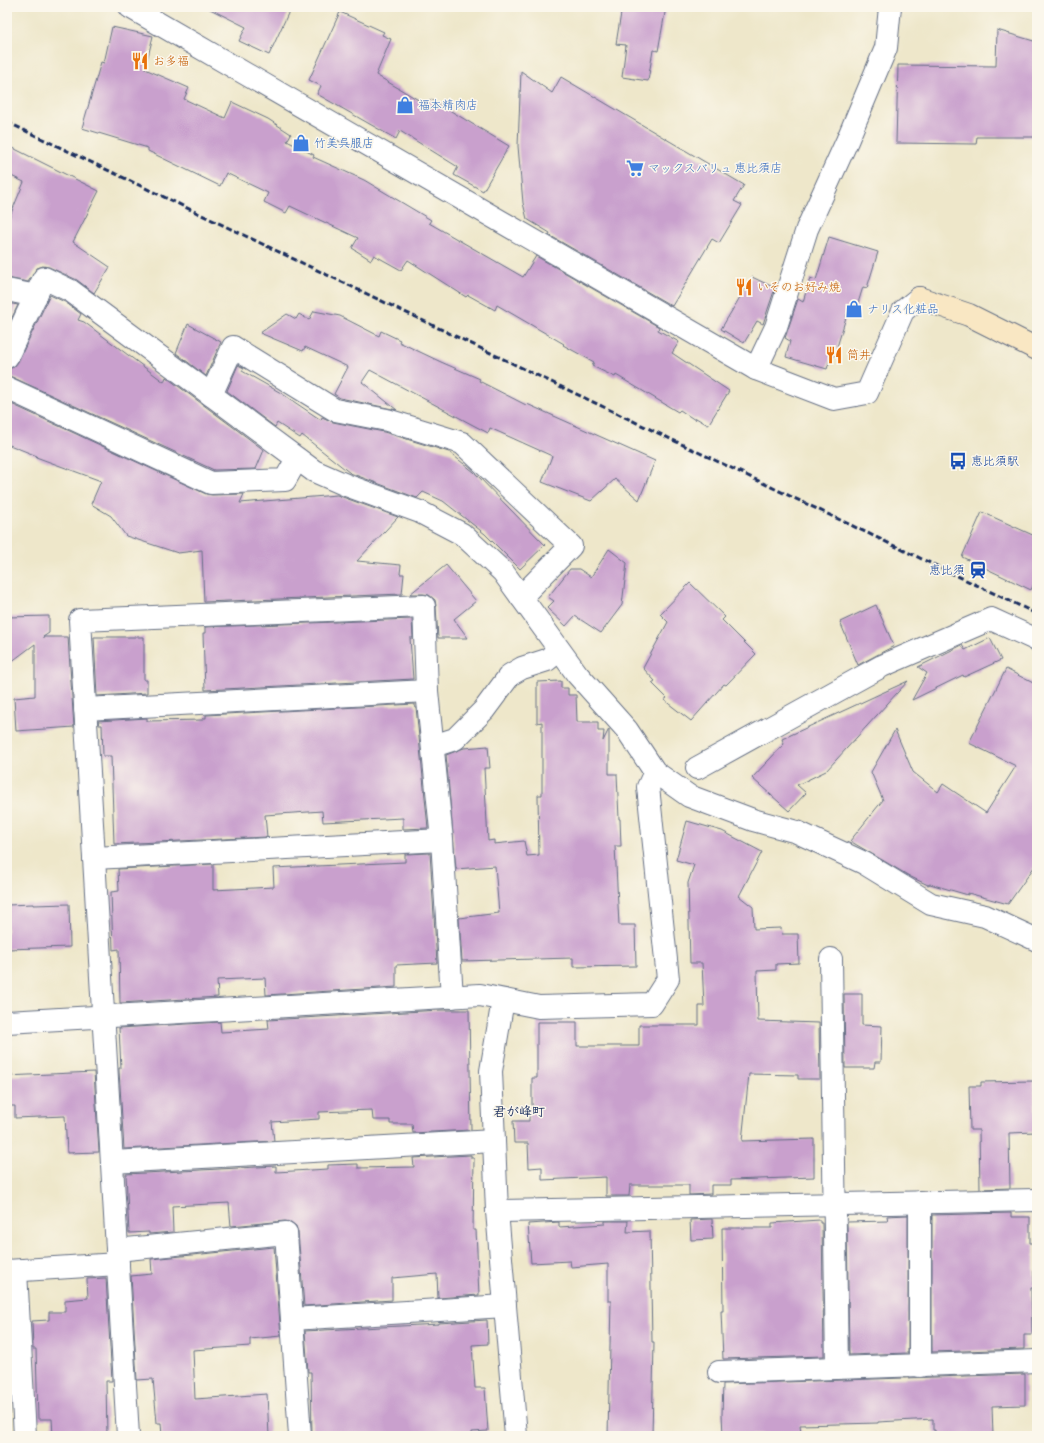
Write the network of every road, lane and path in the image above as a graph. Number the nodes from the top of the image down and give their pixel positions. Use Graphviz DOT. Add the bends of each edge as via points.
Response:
graph roads {
  1 [pos="130,7"];
  2 [pos="890,7"];
  3 [pos="7,290"];
  4 [pos="36,296"];
  5 [pos="1037,349"];
  6 [pos="7,357"];
  7 [pos="756,370"];
  8 [pos="7,388"];
  9 [pos="211,395"];
  10 [pos="297,459"];
  11 [pos="521,597"];
  12 [pos="1037,640"];
  13 [pos="559,650"];
  14 [pos="428,691"];
  15 [pos="85,709"];
  16 [pos="433,746"];
  17 [pos="697,768"];
  18 [pos="655,772"];
  19 [pos="442,840"];
  20 [pos="94,858"];
  21 [pos="1037,940"];
  22 [pos="831,959"];
  23 [pos="452,997"];
  24 [pos="503,1000"];
  25 [pos="103,1017"];
  26 [pos="7,1022"];
  27 [pos="494,1141"];
  28 [pos="112,1162"];
  29 [pos="1037,1200"];
  30 [pos="920,1202"];
  31 [pos="835,1204"];
  32 [pos="497,1211"];
  33 [pos="117,1257"];
  34 [pos="12,1271"];
  35 [pos="505,1306"];
  36 [pos="292,1319"];
  37 [pos="1037,1361"];
  38 [pos="920,1366"];
  39 [pos="837,1368"];
  40 [pos="719,1372"];
  41 [pos="25,1436"];
  42 [pos="128,1436"];
  43 [pos="300,1436"];
  44 [pos="516,1436"];
  1 -- 7 [label="street"];
  2 -- 7 [label="street" via="886,48 807,229 776,327"];
  3 -- 4 [label="street"];
  4 -- 6 [label="street"];
  4 -- 9 [label="street" via="44,278 71,291"];
  5 -- 7 [label="street" via="969,315 918,298 903,311 867,393 834,399"];
  8 -- 10 [label="street" via="211,483 285,480"];
  9 -- 10 [label="street"];
  9 -- 11 [label="street" via="233,347 335,410 387,420 462,443 571,546"];
  10 -- 11 [label="street" via="314,471 420,512 462,534 503,572"];
  11 -- 13 [label="street"];
  12 -- 17 [label="street" via="991,618 882,666"];
  13 -- 16 [label="street" via="547,660 510,675 484,710 456,739"];
  13 -- 18 [label="street" via="576,674 627,730"];
  14 -- 15 [label="street"];
  14 -- 15 [label="street" via="424,606 80,620"];
  14 -- 16 [label="street"];
  15 -- 20 [label="street"];
  16 -- 19 [label="street"];
  18 -- 21 [label="street" via="689,796 753,820 798,832 864,863 931,904 985,916"];
  18 -- 24 [label="street" via="648,787 668,979 652,1004 539,1007"];
  19 -- 20 [label="street"];
  19 -- 23 [label="street"];
  20 -- 25 [label="street"];
  22 -- 31 [label="street"];
  23 -- 24 [label="street" via="480,995"];
  23 -- 25 [label="street"];
  24 -- 27 [label="street" via="491,1071"];
  25 -- 26 [label="street"];
  25 -- 28 [label="street"];
  27 -- 28 [label="street"];
  27 -- 32 [label="street"];
  28 -- 33 [label="street"];
  29 -- 30 [label="street"];
  30 -- 31 [label="street"];
  30 -- 38 [label="street"];
  31 -- 32 [label="street"];
  31 -- 39 [label="street"];
  32 -- 35 [label="street"];
  33 -- 34 [label="street"];
  33 -- 36 [label="street" via="286,1233"];
  33 -- 42 [label="street"];
  34 -- 41 [label="street"];
  35 -- 36 [label="street"];
  35 -- 44 [label="street"];
  36 -- 43 [label="street"];
  37 -- 38 [label="street"];
  38 -- 39 [label="street"];
  39 -- 40 [label="street"];
}
